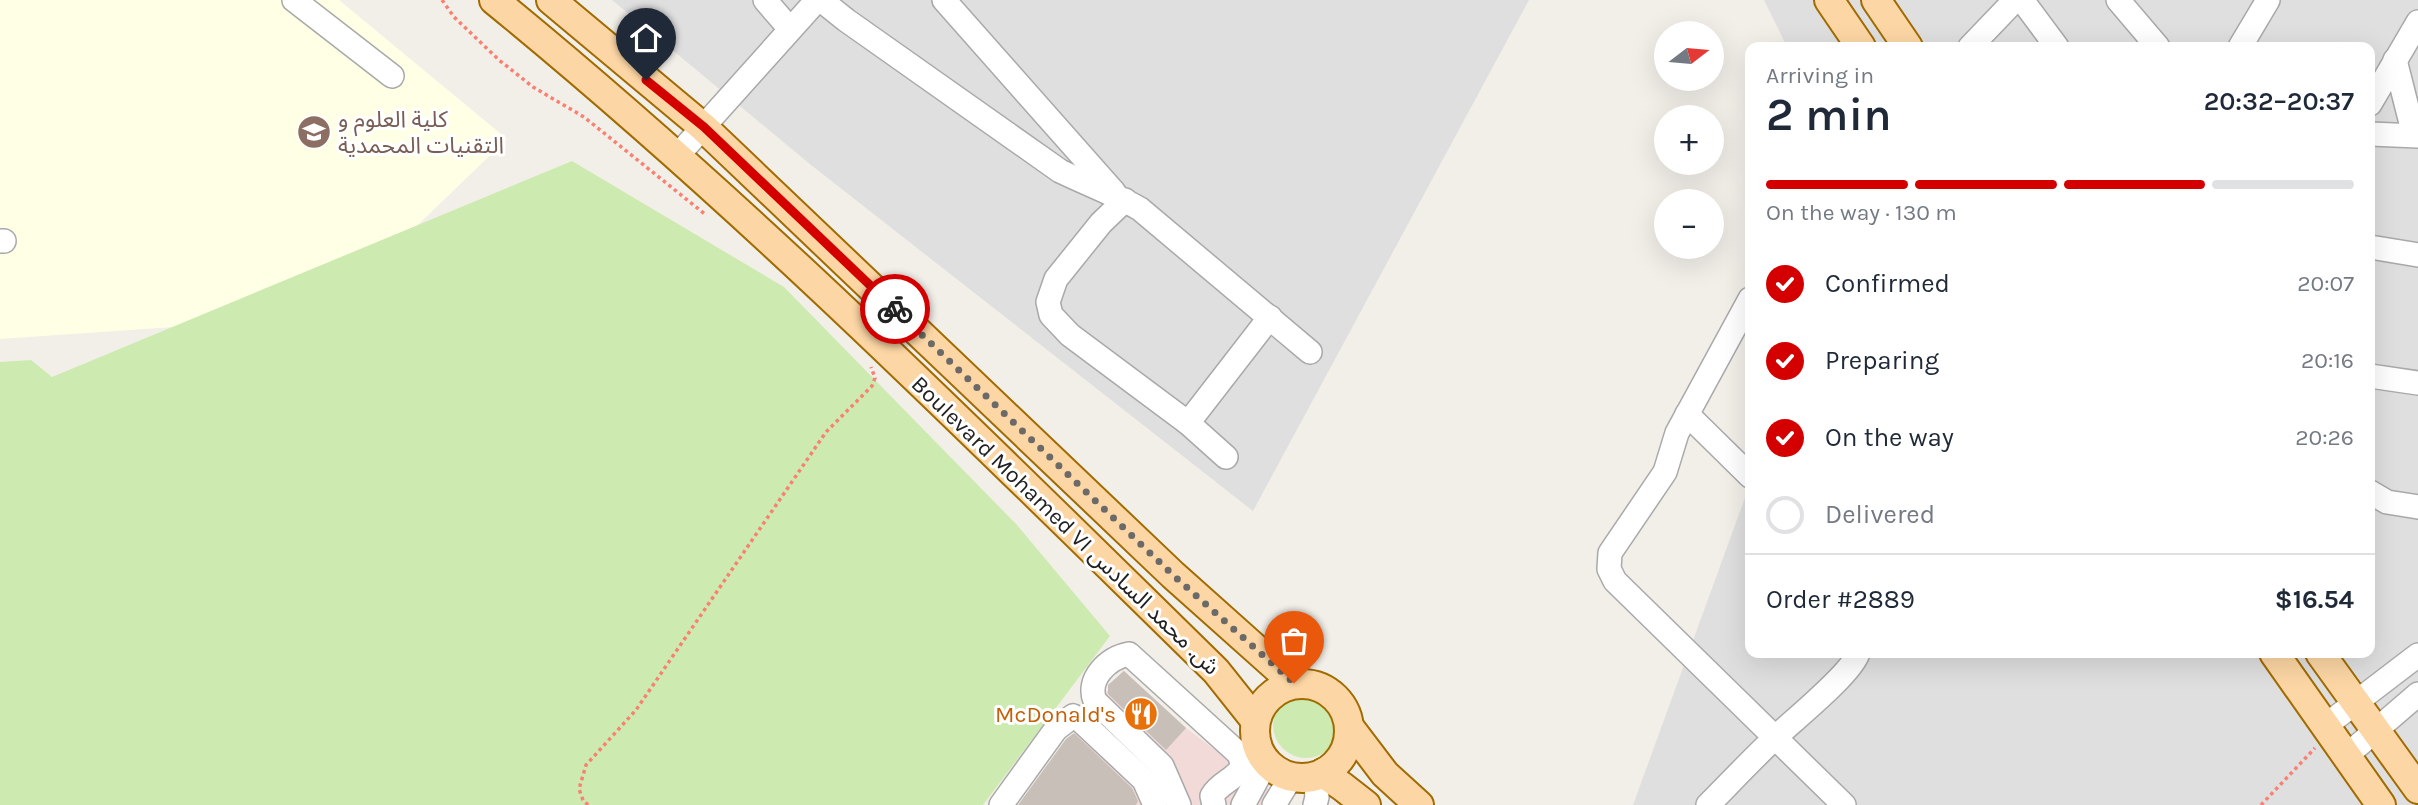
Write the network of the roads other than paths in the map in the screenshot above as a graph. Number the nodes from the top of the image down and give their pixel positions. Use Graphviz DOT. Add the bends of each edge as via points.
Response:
graph roads {
  1 [pos="294,0"];
  2 [pos="494,0"];
  3 [pos="551,0"];
  4 [pos="765,0"];
  5 [pos="819,0"];
  6 [pos="944,0"];
  7 [pos="1829,0"];
  8 [pos="1875,0"];
  9 [pos="2118,0"];
  10 [pos="2268,0"];
  11 [pos="2029,3"];
  12 [pos="2418,22"];
  13 [pos="790,29"];
  14 [pos="1858,42"];
  15 [pos="1904,42"];
  16 [pos="1977,42"];
  17 [pos="2054,42"];
  18 [pos="2154,42"];
  19 [pos="2243,42"];
  20 [pos="2395,60"];
  21 [pos="392,76"];
  22 [pos="2375,95"];
  23 [pos="704,127"];
  24 [pos="2375,134"];
  25 [pos="2416,136"];
  26 [pos="678,155"];
  27 [pos="1121,197"];
  28 [pos="2375,248"];
  29 [pos="2418,255"];
  30 [pos="1745,308"];
  31 [pos="1270,317"];
  32 [pos="1310,352"];
  33 [pos="2375,377"];
  34 [pos="2418,383"];
  35 [pos="1686,414"];
  36 [pos="1188,423"];
  37 [pos="1226,457"];
  38 [pos="1745,471"];
  39 [pos="2375,495"];
  40 [pos="2418,508"];
  41 [pos="1173,575"];
  42 [pos="1147,604"];
  43 [pos="2418,655"];
  44 [pos="1856,658"];
  45 [pos="2278,658"];
  46 [pos="2324,658"];
  47 [pos="1294,683"];
  48 [pos="2418,694"];
  49 [pos="2357,703"];
  50 [pos="1255,720"];
  51 [pos="1350,728"];
  52 [pos="2328,729"];
  53 [pos="2376,730"];
  54 [pos="1775,737"];
  55 [pos="2346,756"];
  56 [pos="1266,763"];
  57 [pos="1310,776"];
  58 [pos="2418,789"];
  59 [pos="1001,805"];
  60 [pos="1155,805"];
  61 [pos="1179,805"];
  62 [pos="1214,805"];
  63 [pos="1243,805"];
  64 [pos="1274,805"];
  65 [pos="1315,805"];
  66 [pos="1366,805"];
  67 [pos="1419,805"];
  68 [pos="1708,805"];
  69 [pos="1844,805"];
  70 [pos="2381,805"];
  1 -- 21 [label="street"];
  2 -- 26 [label="main road, Boulevard Mohamed VI ش. محمد السادس"];
  3 -- 23 [label="main road, Boulevard Mohamed VI ش. محمد السادس"];
  4 -- 13 [label="street"];
  5 -- 13 [label="street"];
  5 -- 27 [label="street" via="1060,171"];
  6 -- 27 [label="street"];
  7 -- 14 [label="main road"];
  8 -- 15 [label="main road"];
  9 -- 18 [label="street"];
  10 -- 19 [label="street"];
  11 -- 16 [label="street"];
  11 -- 17 [label="street"];
  12 -- 20 [label="street"];
  13 -- 23 [label="street"];
  20 -- 22 [label="street"];
  20 -- 25 [label="street"];
  23 -- 26 [label="street"];
  23 -- 41 [label="main road, Boulevard Mohamed VI ش. محمد السادس"];
  24 -- 25 [label="street"];
  26 -- 42 [label="main road, Boulevard Mohamed VI ش. محمد السادس" via="852,316"];
  27 -- 31 [label="street" via="1169,231"];
  27 -- 36 [label="street" via="1056,279 1048,302 1051,315 1070,335"];
  28 -- 29 [label="street"];
  30 -- 35 [label="street"];
  31 -- 32 [label="street"];
  31 -- 36 [label="street"];
  33 -- 34 [label="street"];
  35 -- 38 [label="street"];
  35 -- 54 [label="street" via="1665,472 1614,546 1609,569 1615,581"];
  36 -- 37 [label="street"];
  39 -- 40 [label="street"];
  41 -- 42 [label="main road"];
  41 -- 47 [label="main road, Boulevard Mohamed VI ش. محمد السادس"];
  42 -- 50 [label="main road, Boulevard Mohamed VI ش. محمد السادس" via="1216,671"];
  43 -- 49 [label="street"];
  44 -- 54 [label="street"];
  45 -- 52 [label="main road"];
  46 -- 49 [label="main road"];
  47 -- 50 [label="main road" via="1276,690"];
  47 -- 51 [label="main road" via="1318,686 1338,699"];
  48 -- 53 [label="street"];
  49 -- 52 [label="street"];
  49 -- 53 [label="main road"];
  50 -- 56 [label="main road" via="1256,743"];
  51 -- 57 [label="main road" via="1341,758 1330,770"];
  51 -- 67 [label="main road" via="1385,774"];
  52 -- 55 [label="main road"];
  53 -- 55 [label="street"];
  53 -- 58 [label="main road"];
  54 -- 68 [label="street"];
  54 -- 69 [label="street"];
  55 -- 70 [label="main road"];
  56 -- 57 [label="main road" via="1278,772"];
  56 -- 63 [label="street"];
  57 -- 64 [label="street"];
  57 -- 65 [label="street"];
  57 -- 66 [label="main road" via="1343,786"];
  59 -- 60 [label="street" via="1056,729 1073,716 1144,779"];
  61 -- 62 [label="street" via="1162,766 1095,701 1093,682 1114,657 1129,654 1239,754 1243,766 1238,775 1217,787"];
}
